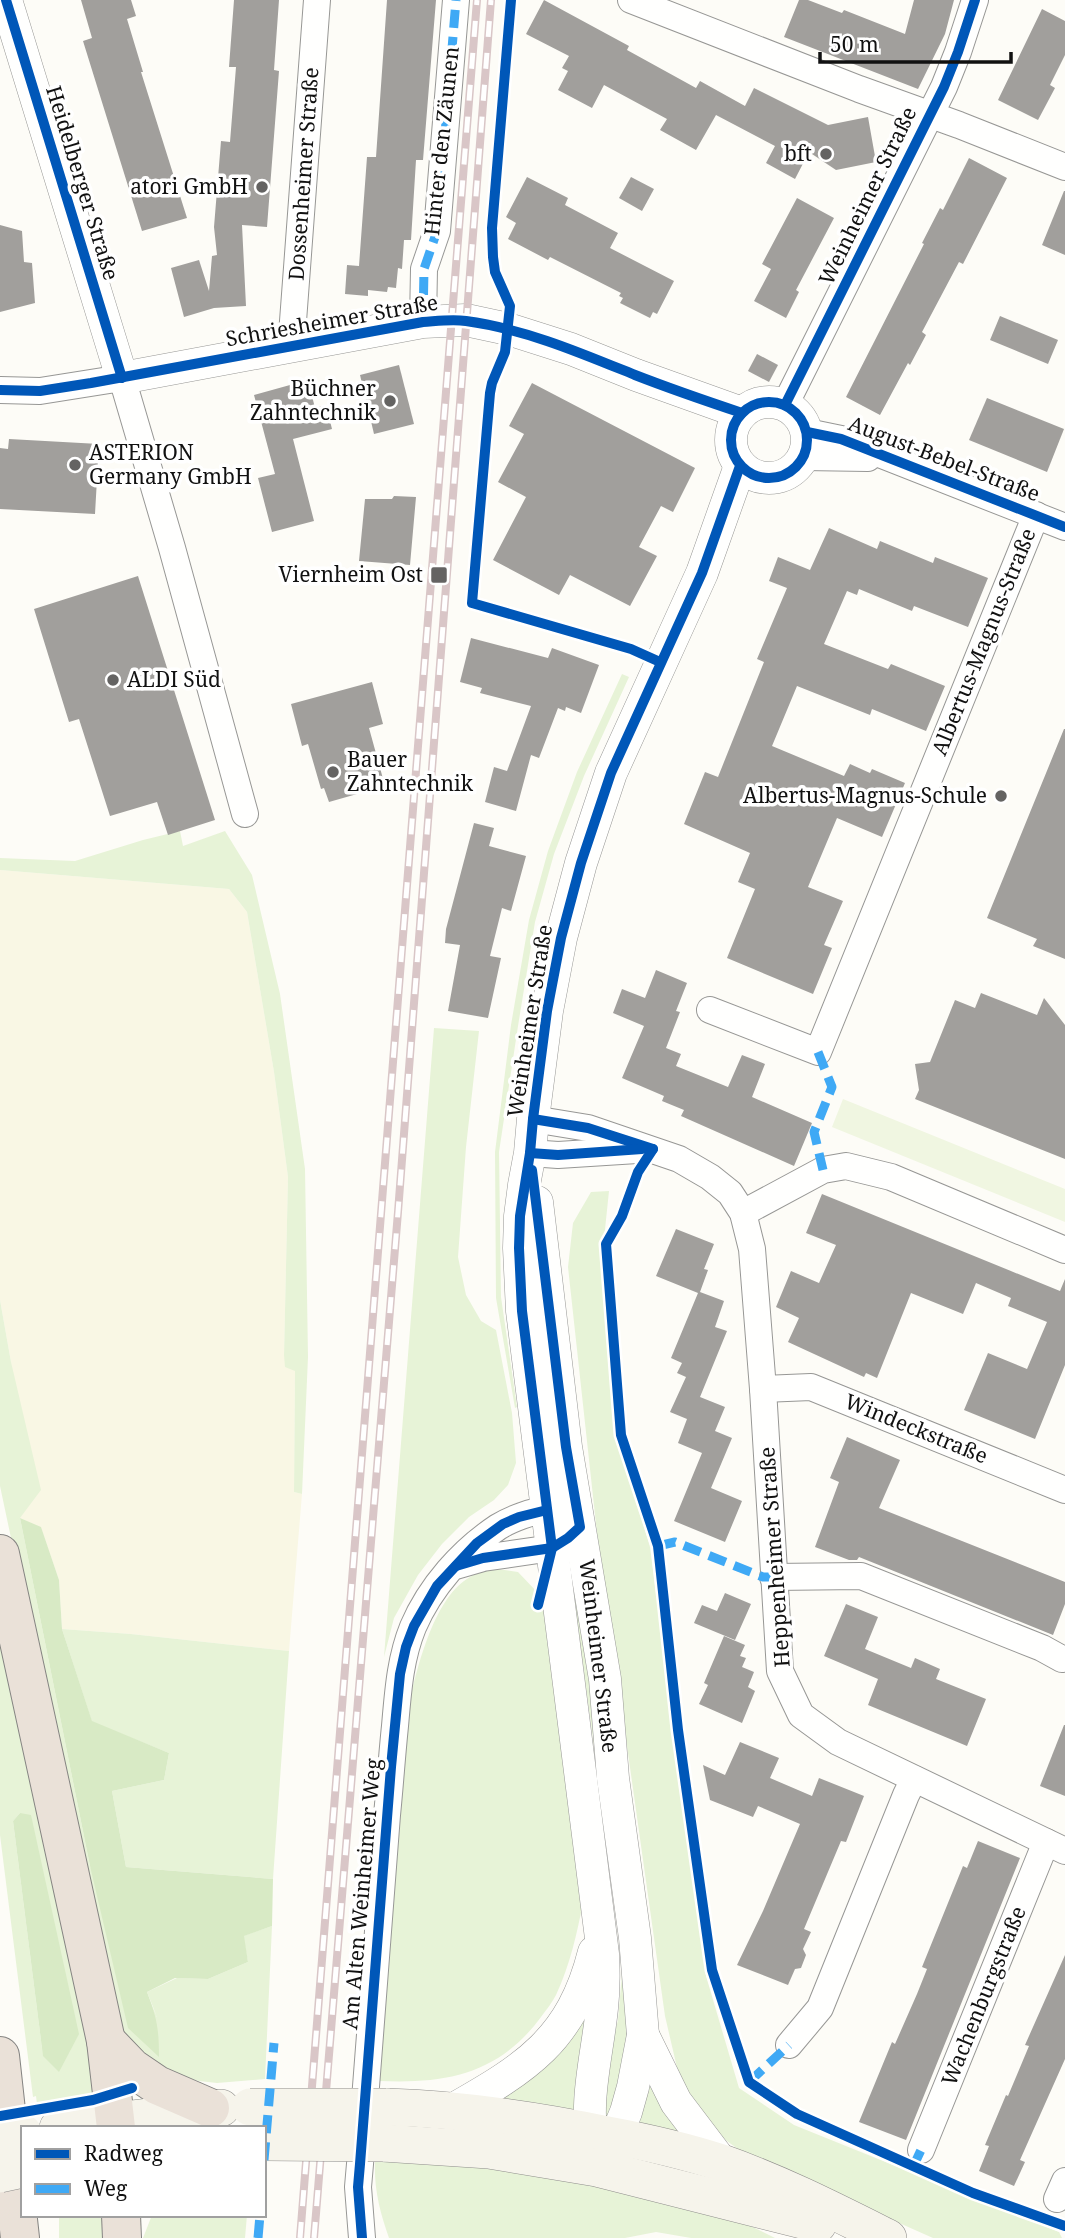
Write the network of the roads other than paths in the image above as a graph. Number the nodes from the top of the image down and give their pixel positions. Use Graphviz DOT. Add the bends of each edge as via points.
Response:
graph roads {
  1 [pos="6,0"];
  2 [pos="317,0"];
  3 [pos="456,0"];
  4 [pos="631,0"];
  5 [pos="979,3"];
  6 [pos="930,115"];
  7 [pos="1065,167"];
  8 [pos="424,322"];
  9 [pos="291,348"];
  10 [pos="122,378"];
  11 [pos="0,390"];
  12 [pos="785,405"];
  13 [pos="806,444"];
  14 [pos="743,448"];
  15 [pos="1036,514"];
  16 [pos="1065,527"];
  17 [pos="245,814"];
  18 [pos="710,1010"];
  19 [pos="533,1119"];
  20 [pos="653,1149"];
  21 [pos="530,1153"];
  22 [pos="743,1213"];
  23 [pos="1065,1250"];
  24 [pos="763,1389"];
  25 [pos="1065,1490"];
  26 [pos="547,1510"];
  27 [pos="580,1527"];
  28 [pos="552,1548"];
  29 [pos="0,1554"];
  30 [pos="452,1567"];
  31 [pos="773,1577"];
  32 [pos="1062,1659"];
  33 [pos="914,1779"];
  34 [pos="1056,1847"];
  35 [pos="601,1924"];
  36 [pos="643,2035"];
  37 [pos="106,2041"];
  38 [pos="789,2045"];
  39 [pos="0,2056"];
  40 [pos="210,2108"];
  41 [pos="452,2110"];
  42 [pos="116,2124"];
  43 [pos="87,2126"];
  44 [pos="21,2133"];
  45 [pos="602,2133"];
  46 [pos="0,2137"];
  47 [pos="266,2142"];
  48 [pos="921,2150"];
  49 [pos="723,2164"];
  50 [pos="597,2168"];
  51 [pos="21,2169"];
  52 [pos="0,2174"];
  53 [pos="20,2238"];
  54 [pos="362,2238"];
  55 [pos="865,2238"];
  56 [pos="888,2238"];
  1 -- 10 [label="street, Heidelberger Straße"];
  2 -- 9 [label="street, Dossenheimer Straße"];
  3 -- 8 [label="street, Hinter den Zäunen" via="437,230 424,269"];
  4 -- 6 [label="street"];
  5 -- 6 [label="street, Weinheimer Straße"];
  6 -- 7 [label="street"];
  6 -- 12 [label="street, Weinheimer Straße"];
  8 -- 9 [label="street, Schriesheimer Straße"];
  8 -- 14 [label="street, Schriesheimer Straße" via="466,320 571,349 636,375"];
  9 -- 10 [label="street, Schriesheimer Straße"];
  10 -- 11 [label="street, Schriesheimer Straße" via="40,391"];
  10 -- 17 [label="street, Heidelberger Straße"];
  12 -- 13 [label="street" via="800,416"];
  12 -- 14 [label="street" via="774,401 751,406"];
  13 -- 14 [label="street" via="797,467 774,478"];
  13 -- 15 [label="street, August-Bebel-Straße" via="851,457 901,462"];
  14 -- 19 [label="street, Weinheimer Straße" via="702,573 611,773 580,863 561,938"];
  15 -- 16 [label="street, August-Bebel-Straße"];
  15 -- 18 [label="street, Albertus-Magnus-Straße" via="818,1052"];
  19 -- 20 [label="street, Heppenheimer Straße" via="588,1128"];
  19 -- 21 [label="street, Weinheimer Straße"];
  20 -- 21 [label="street, Heppenheimer Straße"];
  20 -- 22 [label="street, Heppenheimer Straße" via="710,1177 730,1193"];
  21 -- 26 [label="street, Weinheimer Straße" via="520,1216 522,1311"];
  21 -- 27 [label="street, Weinheimer Straße"];
  22 -- 23 [label="street" via="823,1170 846,1167 891,1177"];
  22 -- 24 [label="street, Heppenheimer Straße" via="752,1249"];
  24 -- 25 [label="street, Windeckstraße" via="811,1387"];
  24 -- 31 [label="street, Heppenheimer Straße"];
  26 -- 27 [label="street"];
  26 -- 28 [label="street, Weinheimer Straße"];
  26 -- 30 [label="street, Am Alten Weinheimer Weg" via="503,1524"];
  27 -- 28 [label="street"];
  27 -- 36 [label="street, Weinheimer Straße" via="605,1679"];
  28 -- 30 [label="street"];
  28 -- 35 [label="street, Weinheimer Straße"];
  29 -- 37 [label="highway"];
  30 -- 54 [label="street, Am Alten Weinheimer Weg" via="414,1626 400,1674 358,2187"];
  31 -- 32 [label="street" via="861,1576"];
  31 -- 33 [label="street, Heppenheimer Straße" via="780,1671 801,1715 838,1742"];
  33 -- 34 [label="street, Heppenheimer Straße"];
  33 -- 38 [label="street" via="820,2008"];
  34 -- 48 [label="street, Wachenburgstraße"];
  35 -- 41 [label="street, Weinheimer Straße" via="584,1986 559,2031 508,2079"];
  35 -- 45 [label="street, Weinheimer Straße" via="604,1978 588,2102"];
  36 -- 45 [label="street, Weinheimer Straße" via="633,2087"];
  36 -- 49 [label="street, Weinheimer Straße" via="676,2102"];
  37 -- 40 [label="highway" via="157,2085"];
  37 -- 42 [label="highway"];
  39 -- 53 [label="highway"];
  40 -- 41 [label="main road, bridge"];
  40 -- 42 [label="main road"];
  41 -- 45 [label="main road"];
  42 -- 43 [label="main road"];
  44 -- 46 [label="main road, bridge"];
  45 -- 49 [label="main road"];
  45 -- 50 [label="street, Weinheimer Straße"];
  47 -- 50 [label="main road, bridge" via="489,2150"];
  49 -- 56 [label="main road"];
  50 -- 55 [label="main road"];
  51 -- 52 [label="main road, bridge"];
}
